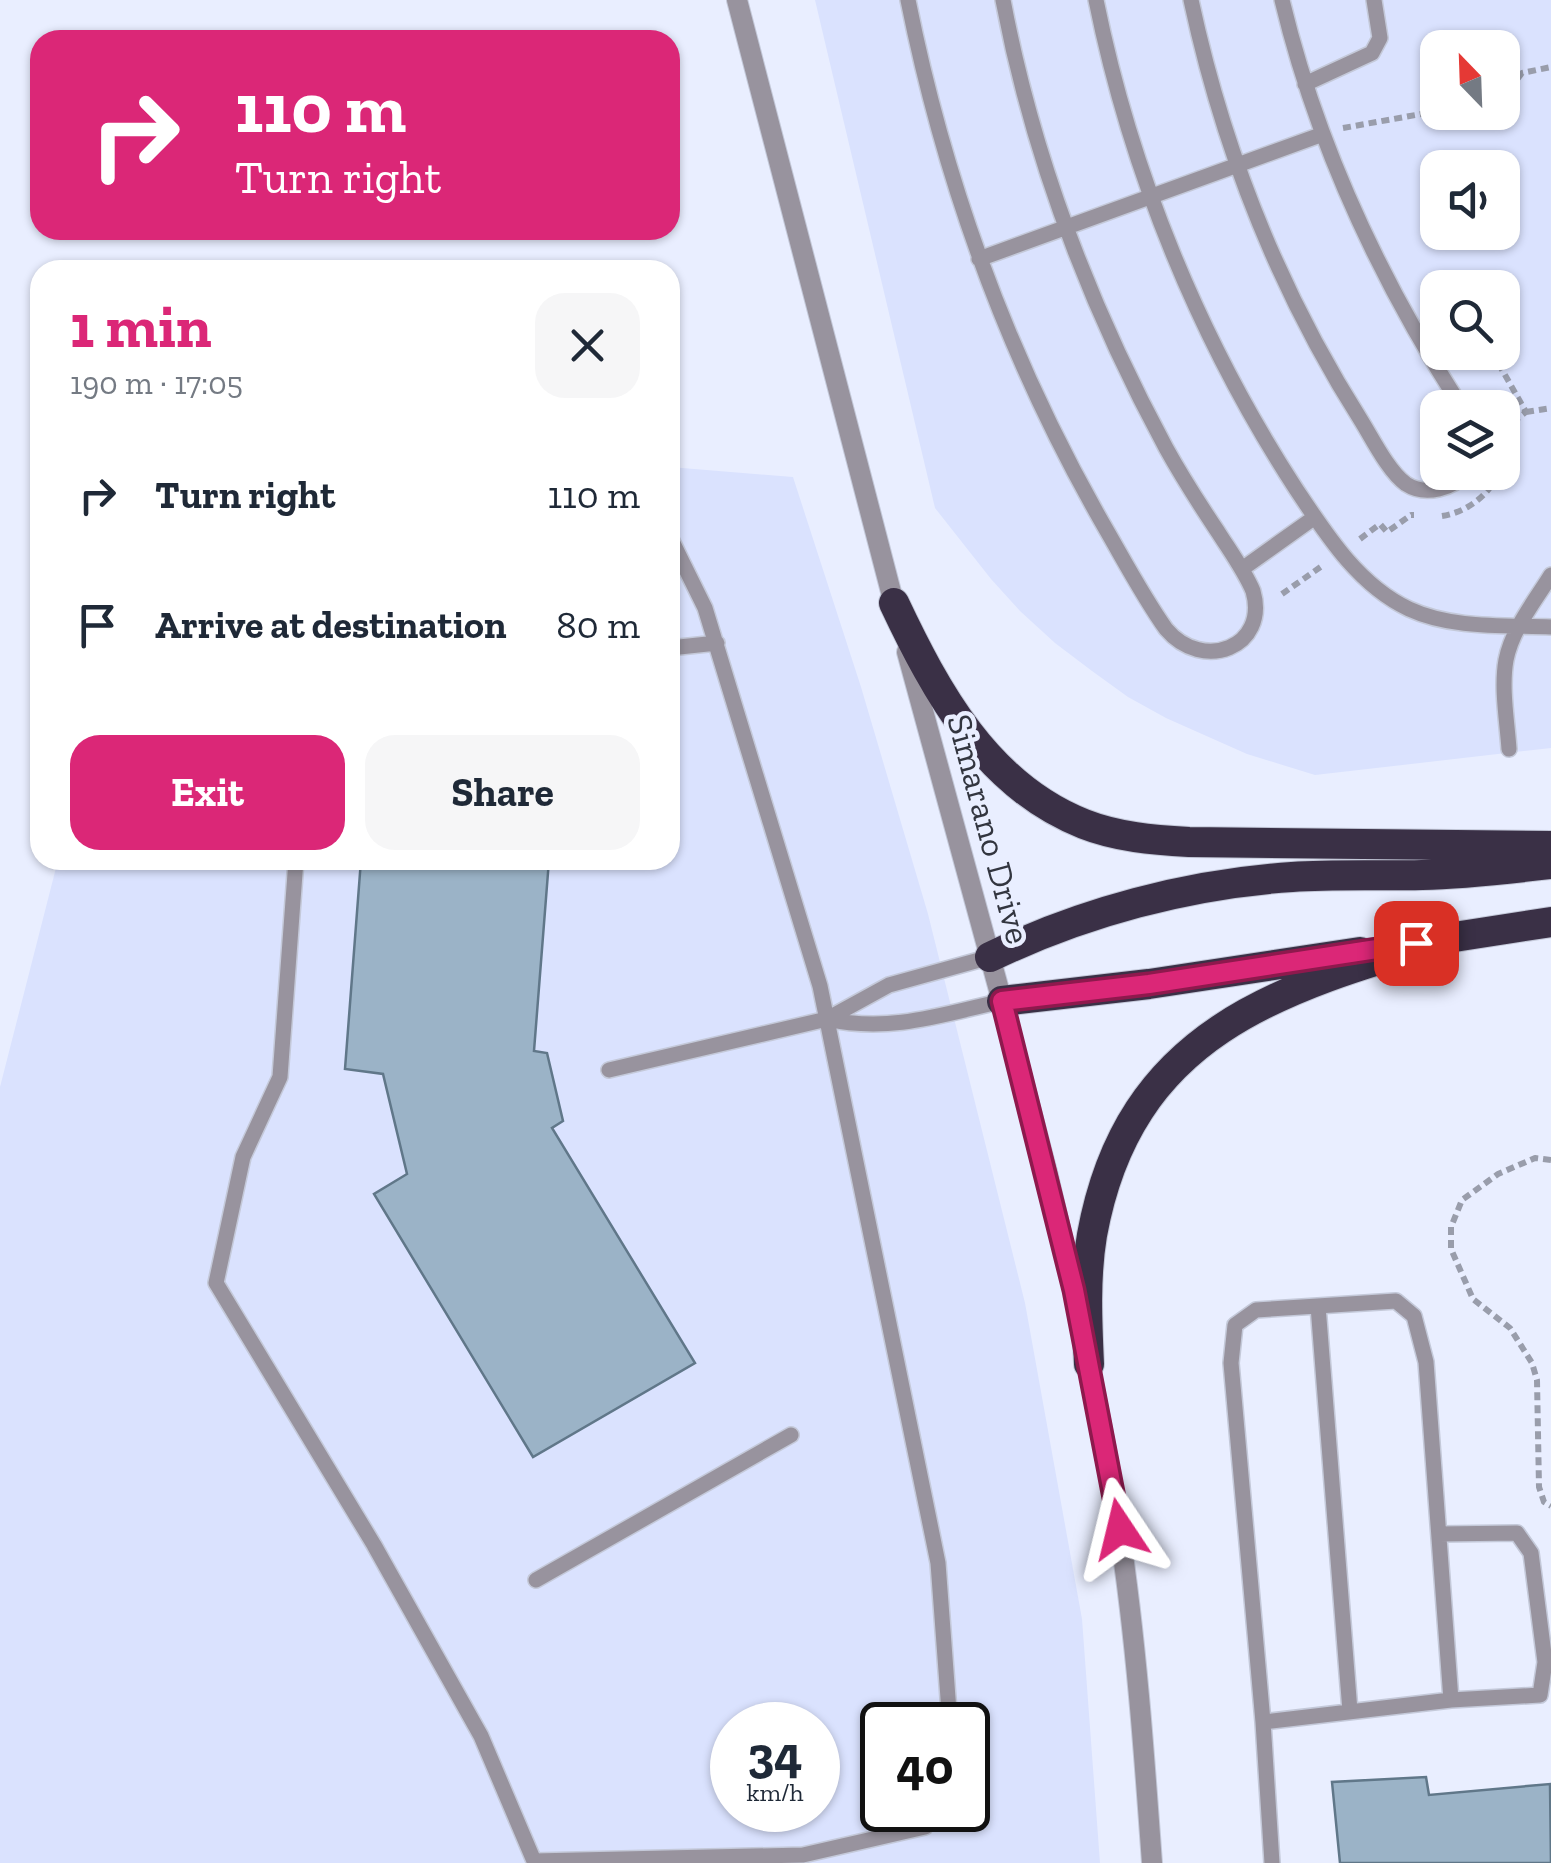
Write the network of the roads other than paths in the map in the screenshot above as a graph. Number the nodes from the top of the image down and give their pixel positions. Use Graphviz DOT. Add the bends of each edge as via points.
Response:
graph roads {
  1 [pos="737,0"];
  2 [pos="908,0"];
  3 [pos="1003,0"];
  4 [pos="1096,0"];
  5 [pos="1191,0"];
  6 [pos="1282,0"];
  7 [pos="1374,0"];
  8 [pos="1305,84"];
  9 [pos="1322,134"];
  10 [pos="1238,166"];
  11 [pos="1151,196"];
  12 [pos="1066,228"];
  13 [pos="979,259"];
  14 [pos="1451,390"];
  15 [pos="1420,488"];
  16 [pos="1315,517"];
  17 [pos="680,557"];
  18 [pos="1242,569"];
  19 [pos="1551,575"];
  20 [pos="894,603"];
  21 [pos="1520,626"];
  22 [pos="1551,627"];
  23 [pos="717,643"];
  24 [pos="680,647"];
  25 [pos="1510,748"];
  26 [pos="1551,846"];
  27 [pos="1551,864"];
  28 [pos="295,870"];
  29 [pos="1551,922"];
  30 [pos="1454,937"];
  31 [pos="990,957"];
  32 [pos="1002,1001"];
  33 [pos="827,1019"];
  34 [pos="609,1070"];
  35 [pos="1318,1306"];
  36 [pos="1089,1364"];
  37 [pos="791,1435"];
  38 [pos="1439,1534"];
  39 [pos="536,1580"];
  40 [pos="1451,1700"];
  41 [pos="948,1702"];
  42 [pos="1350,1712"];
  43 [pos="1263,1722"];
  44 [pos="901,1832"];
  45 [pos="1152,1863"];
  46 [pos="1272,1863"];
  1 -- 20 [label="street, Simarano Drive"];
  2 -- 13 [label="lane" via="934,115"];
  3 -- 12 [label="lane" via="1026,104"];
  4 -- 11 [label="lane"];
  5 -- 10 [label="lane"];
  6 -- 8 [label="lane"];
  7 -- 8 [label="lane" via="1380,38 1372,53"];
  8 -- 9 [label="lane"];
  9 -- 10 [label="lane"];
  9 -- 14 [label="lane" via="1386,279"];
  10 -- 11 [label="lane"];
  10 -- 15 [label="lane" via="1299,310 1354,409 1394,471"];
  11 -- 12 [label="lane"];
  11 -- 16 [label="lane" via="1220,356"];
  12 -- 13 [label="lane"];
  12 -- 18 [label="lane" via="1150,418"];
  13 -- 18 [label="lane" via="1045,417 1166,629 1200,652 1218,652 1240,640 1256,609"];
  16 -- 18 [label="lane"];
  16 -- 21 [label="lane" via="1376,587 1417,612"];
  17 -- 23 [label="lane"];
  19 -- 21 [label="lane"];
  20 -- 26 [label="highway" via="937,689 984,753 1032,794 1082,823 1189,842"];
  20 -- 31 [label="street, Simarano Drive"];
  21 -- 22 [label="lane"];
  21 -- 25 [label="lane" via="1504,677"];
  23 -- 24 [label="lane"];
  23 -- 33 [label="lane"];
  27 -- 31 [label="highway" via="1214,887 1068,923"];
  28 -- 44 [label="lane" via="280,1077 242,1157 216,1283 481,1736 534,1861 803,1856"];
  29 -- 30 [label="highway"];
  30 -- 32 [label="highway"];
  30 -- 36 [label="highway" via="1258,1007 1196,1046 1158,1083 1130,1123 1102,1193 1088,1279"];
  31 -- 32 [label="street, Simarano Drive"];
  31 -- 33 [label="lane" via="889,985"];
  32 -- 33 [label="lane" via="884,1025"];
  32 -- 36 [label="street, Simarano Drive"];
  33 -- 34 [label="lane"];
  33 -- 41 [label="lane" via="938,1563"];
  35 -- 38 [label="lane" via="1396,1301 1414,1316 1426,1362"];
  35 -- 42 [label="lane"];
  35 -- 43 [label="lane" via="1256,1310 1235,1325 1231,1363"];
  36 -- 45 [label="street, Simarano Drive" via="1128,1591"];
  37 -- 39 [label="lane"];
  38 -- 40 [label="lane"];
  38 -- 40 [label="lane" via="1517,1533 1532,1554 1545,1662 1540,1694"];
  40 -- 42 [label="lane"];
  42 -- 43 [label="lane"];
  43 -- 46 [label="lane"];
}
